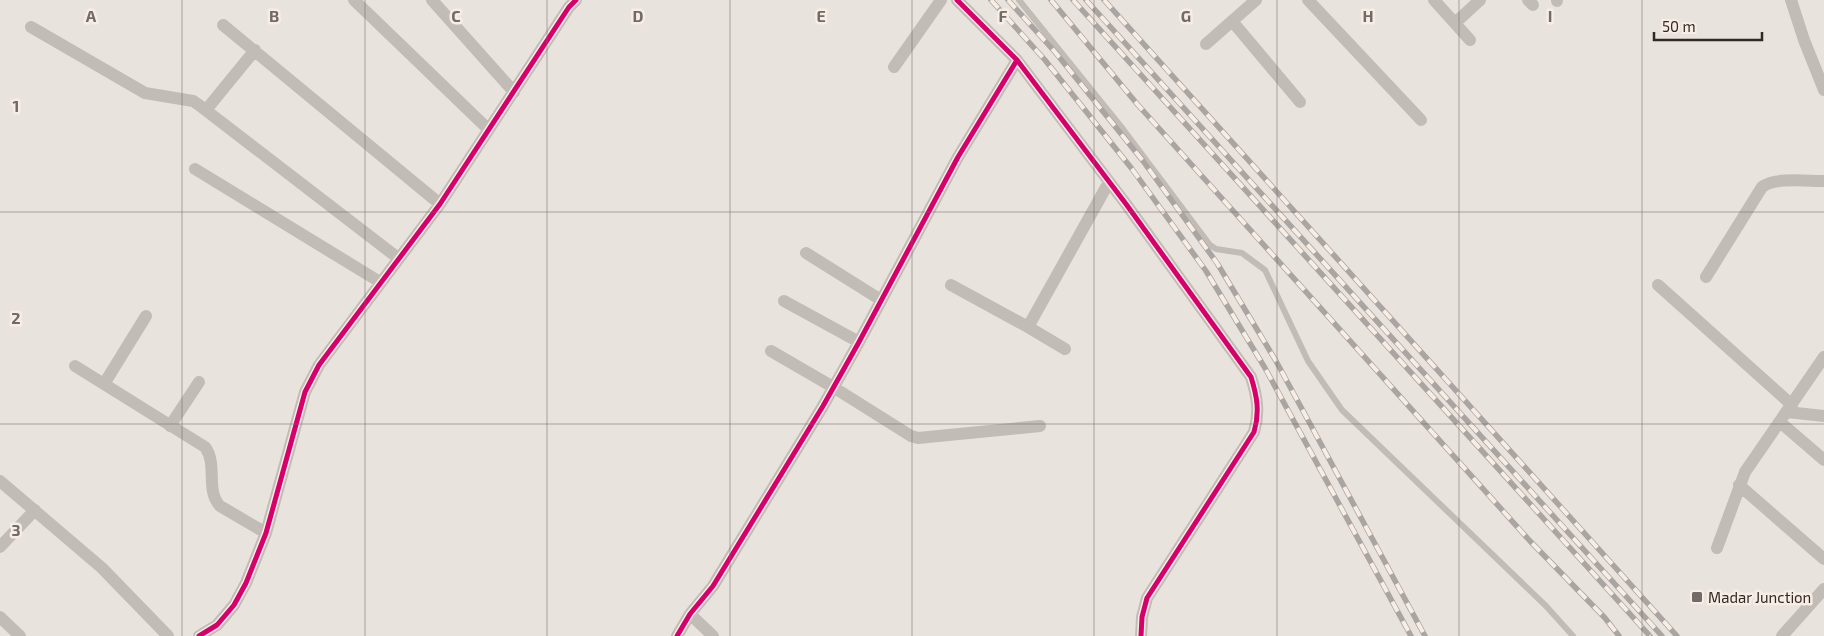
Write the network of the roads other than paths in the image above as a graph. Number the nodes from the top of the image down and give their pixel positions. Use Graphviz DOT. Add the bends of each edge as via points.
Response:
graph roads {
  1 [pos="354,0"];
  2 [pos="432,0"];
  3 [pos="941,0"];
  4 [pos="957,0"];
  5 [pos="1019,0"];
  6 [pos="1256,0"];
  7 [pos="1308,0"];
  8 [pos="1434,0"];
  9 [pos="1480,0"];
  10 [pos="1791,0"];
  11 [pos="569,2"];
  12 [pos="1232,21"];
  13 [pos="1455,23"];
  14 [pos="223,25"];
  15 [pos="31,27"];
  16 [pos="1470,40"];
  17 [pos="1206,44"];
  18 [pos="255,50"];
  19 [pos="1017,60"];
  20 [pos="894,68"];
  21 [pos="1824,90"];
  22 [pos="514,92"];
  23 [pos="1300,102"];
  24 [pos="206,110"];
  25 [pos="1421,120"];
  26 [pos="488,130"];
  27 [pos="195,169"];
  28 [pos="1824,181"];
  29 [pos="1109,182"];
  30 [pos="440,204"];
  31 [pos="806,253"];
  32 [pos="398,258"];
  33 [pos="1706,278"];
  34 [pos="380,282"];
  35 [pos="951,284"];
  36 [pos="1658,285"];
  37 [pos="881,300"];
  38 [pos="784,301"];
  39 [pos="146,316"];
  40 [pos="1028,327"];
  41 [pos="859,342"];
  42 [pos="1065,349"];
  43 [pos="771,351"];
  44 [pos="1824,358"];
  45 [pos="75,366"];
  46 [pos="200,382"];
  47 [pos="104,384"];
  48 [pos="833,387"];
  49 [pos="1786,413"];
  50 [pos="1824,416"];
  51 [pos="170,426"];
  52 [pos="1040,426"];
  53 [pos="1824,460"];
  54 [pos="0,480"];
  55 [pos="1739,485"];
  56 [pos="35,510"];
  57 [pos="266,533"];
  58 [pos="0,547"];
  59 [pos="1717,548"];
  60 [pos="1824,559"];
  61 [pos="1824,589"];
  62 [pos="690,614"];
  63 [pos="0,617"];
  64 [pos="20,636"];
  65 [pos="168,636"];
  66 [pos="199,636"];
  67 [pos="677,636"];
  68 [pos="713,636"];
  69 [pos="1141,636"];
  70 [pos="1572,636"];
  71 [pos="1782,636"];
  1 -- 26 [label="street"];
  2 -- 22 [label="street"];
  3 -- 20 [label="street"];
  4 -- 19 [label="street"];
  5 -- 70 [label="lane" via="1123,129 1210,245 1242,253 1266,270 1308,361 1342,410 1546,606"];
  6 -- 12 [label="street"];
  7 -- 25 [label="street"];
  8 -- 13 [label="street"];
  9 -- 13 [label="street"];
  10 -- 21 [label="street"];
  11 -- 22 [label="street"];
  12 -- 17 [label="street"];
  12 -- 23 [label="street"];
  13 -- 16 [label="street"];
  14 -- 18 [label="street"];
  15 -- 24 [label="street" via="145,93 193,101"];
  18 -- 24 [label="street"];
  18 -- 30 [label="street"];
  19 -- 29 [label="street"];
  19 -- 37 [label="street" via="958,157"];
  22 -- 26 [label="street"];
  24 -- 32 [label="street"];
  26 -- 30 [label="street"];
  27 -- 34 [label="street"];
  28 -- 33 [label="street" via="1776,181 1762,187"];
  29 -- 40 [label="street"];
  29 -- 69 [label="street" via="1251,377 1258,408 1254,432 1146,598"];
  30 -- 32 [label="street"];
  31 -- 37 [label="street"];
  32 -- 34 [label="street"];
  34 -- 57 [label="street" via="319,365 305,392"];
  35 -- 40 [label="street"];
  36 -- 49 [label="street"];
  37 -- 41 [label="street"];
  38 -- 41 [label="street"];
  39 -- 47 [label="street"];
  40 -- 42 [label="street"];
  41 -- 48 [label="street"];
  43 -- 48 [label="street"];
  44 -- 49 [label="street"];
  45 -- 47 [label="street"];
  46 -- 51 [label="street"];
  47 -- 51 [label="street"];
  48 -- 52 [label="street" via="918,438"];
  48 -- 62 [label="street" via="713,586"];
  49 -- 50 [label="street"];
  49 -- 53 [label="street"];
  49 -- 55 [label="street"];
  51 -- 57 [label="street" via="205,447 215,501"];
  54 -- 56 [label="street"];
  55 -- 59 [label="street"];
  55 -- 60 [label="street"];
  56 -- 58 [label="street"];
  56 -- 65 [label="street" via="102,568"];
  57 -- 66 [label="street" via="234,605 217,625"];
  61 -- 71 [label="street"];
  62 -- 67 [label="street"];
  62 -- 68 [label="street"];
  63 -- 64 [label="street"];
}
